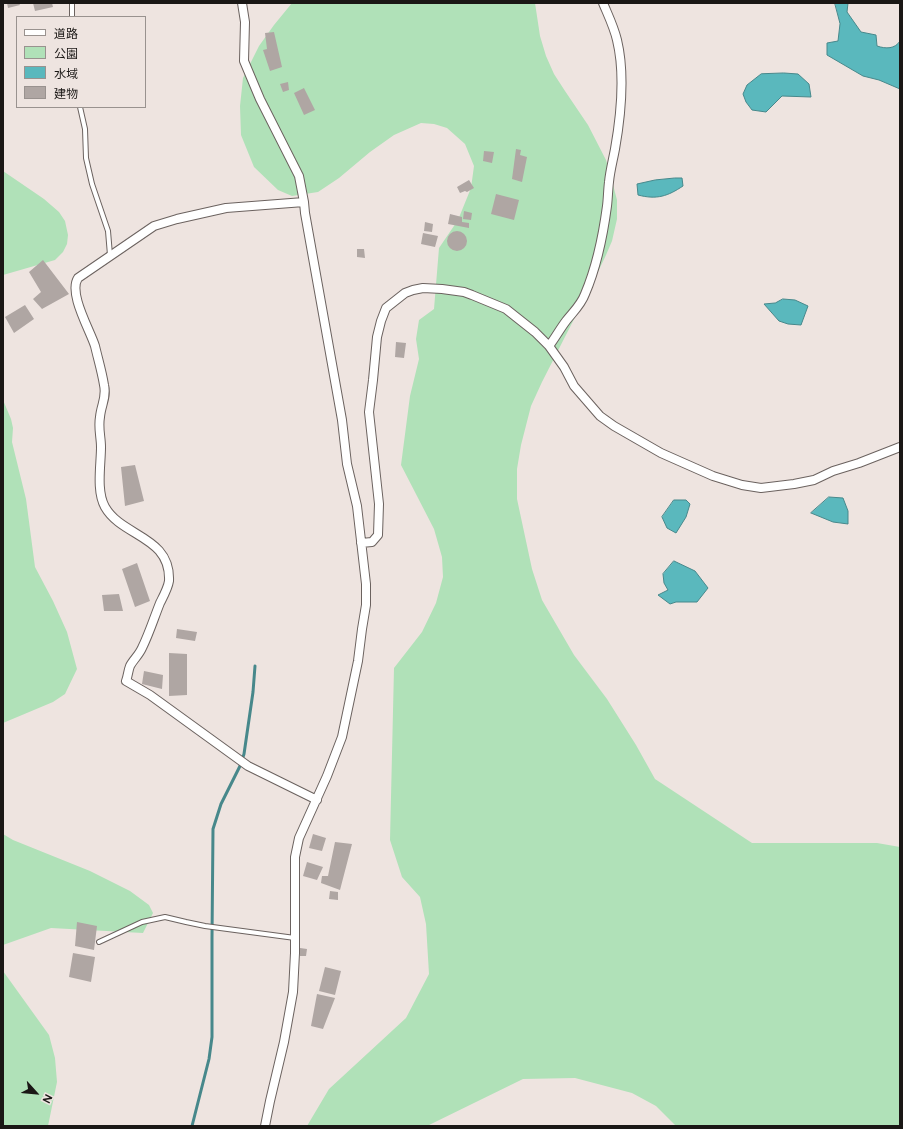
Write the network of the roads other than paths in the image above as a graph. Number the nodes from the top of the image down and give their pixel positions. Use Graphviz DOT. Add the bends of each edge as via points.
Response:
graph roads {
  1 [pos="72,3"];
  2 [pos="242,3"];
  3 [pos="603,3"];
  4 [pos="72,16"];
  5 [pos="80,108"];
  6 [pos="304,202"];
  7 [pos="110,256"];
  8 [pos="549,346"];
  9 [pos="900,447"];
  10 [pos="361,543"];
  11 [pos="317,800"];
  12 [pos="295,938"];
  13 [pos="99,942"];
  14 [pos="265,1126"];
  1 -- 4 [label="lane"];
  2 -- 6 [label="street" via="245,22 244,62 260,100 299,176"];
  3 -- 8 [label="street" via="613,26 621,62 615,148 607,205 601,243 591,280 574,313"];
  5 -- 7 [label="lane" via="85,129 86,158 108,231"];
  6 -- 7 [label="street" via="226,208 166,221 154,226"];
  6 -- 10 [label="street" via="357,506"];
  7 -- 11 [label="street" via="75,282 78,305 94,345 105,387 105,400 98,429 101,447 100,496 114,519 151,542 162,553 169,582 141,650 130,666 126,681 150,695 248,766"];
  8 -- 9 [label="street" via="574,386 600,416 661,452 713,476 742,485 777,487 814,480"];
  8 -- 10 [label="street" via="506,309 464,292 423,288 413,290 405,292 386,308 377,337 369,412 379,504 378,535 372,542"];
  10 -- 11 [label="street" via="366,605 358,661 342,737"];
  11 -- 12 [label="street" via="299,838 295,857"];
  12 -- 13 [label="lane" via="205,926 165,916 142,922"];
  12 -- 14 [label="street" via="293,992"];
}
